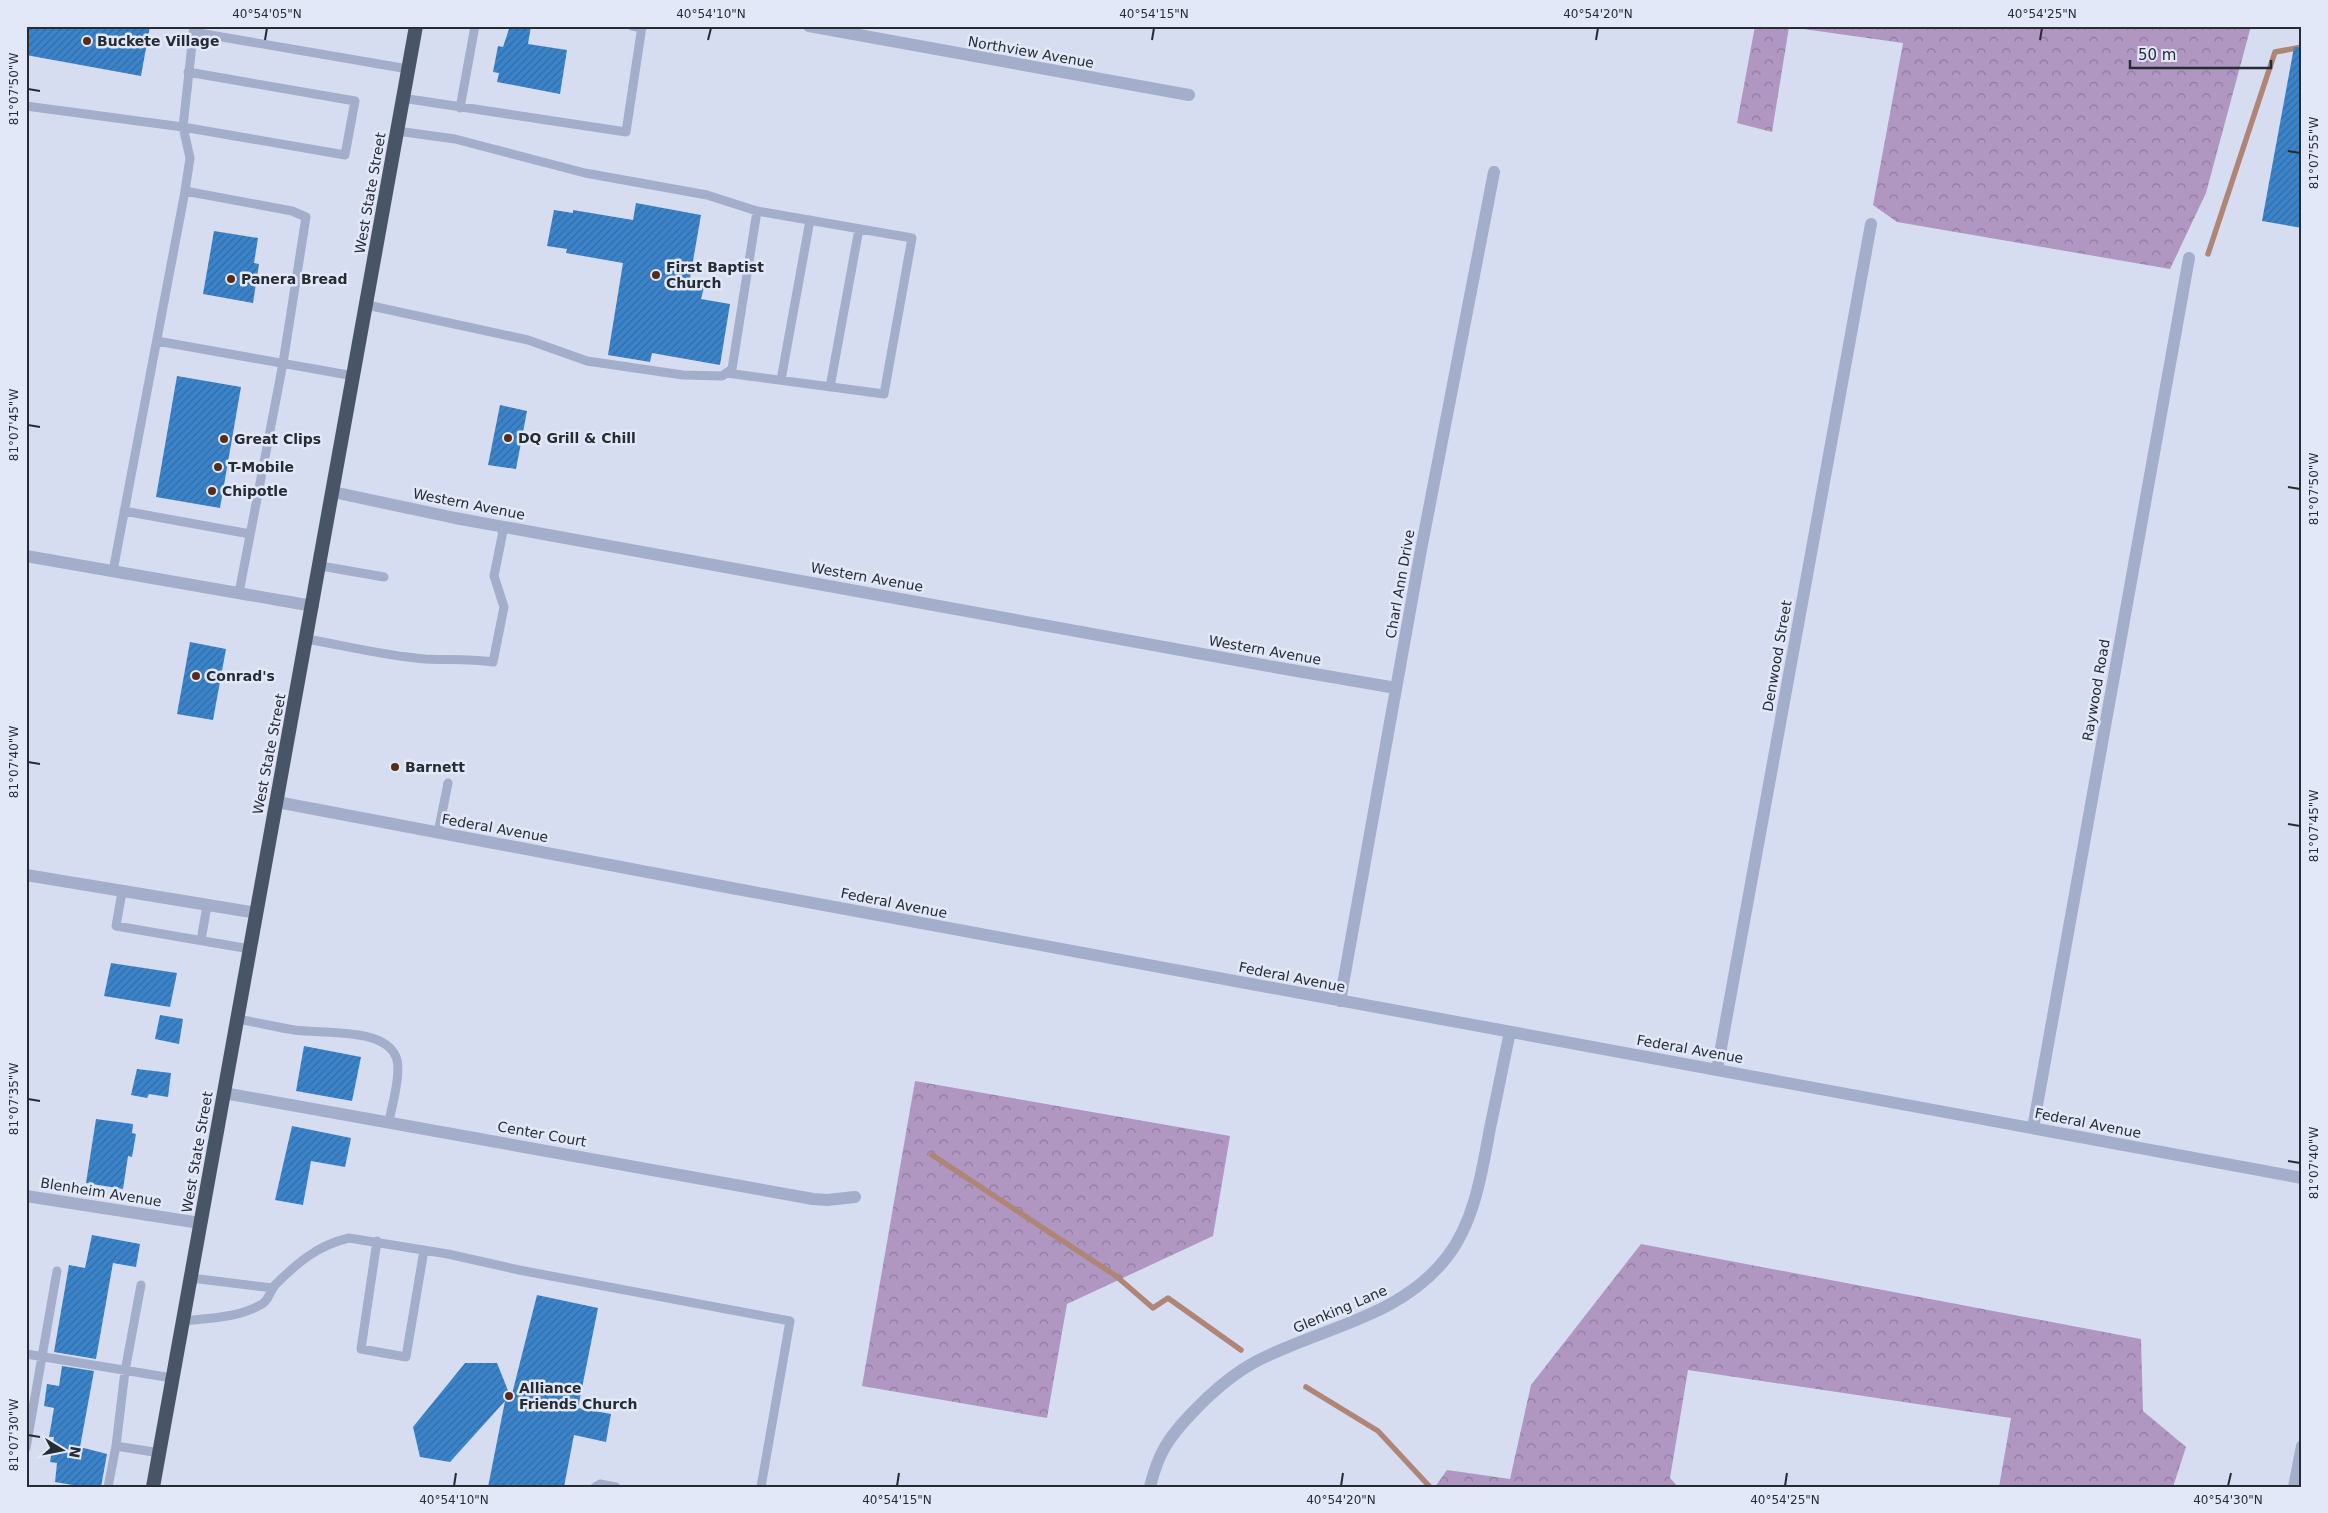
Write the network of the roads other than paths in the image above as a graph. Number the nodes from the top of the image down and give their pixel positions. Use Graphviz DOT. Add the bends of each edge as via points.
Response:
graph roads {
  1 [pos="416,26"];
  2 [pos="475,26"];
  3 [pos="632,26"];
  4 [pos="809,26"];
  5 [pos="642,27"];
  6 [pos="194,29"];
  7 [pos="408,68"];
  8 [pos="188,72"];
  9 [pos="1189,94"];
  10 [pos="402,98"];
  11 [pos="26,106"];
  12 [pos="460,108"];
  13 [pos="183,127"];
  14 [pos="397,131"];
  15 [pos="1494,172"];
  16 [pos="185,191"];
  17 [pos="757,211"];
  18 [pos="810,220"];
  19 [pos="1871,224"];
  20 [pos="859,229"];
  21 [pos="2189,258"];
  22 [pos="366,305"];
  23 [pos="157,341"];
  24 [pos="283,363"];
  25 [pos="729,371"];
  26 [pos="354,376"];
  27 [pos="781,380"];
  28 [pos="830,387"];
  29 [pos="333,492"];
  30 [pos="124,511"];
  31 [pos="504,526"];
  32 [pos="250,534"];
  33 [pos="26,556"];
  34 [pos="321,566"];
  35 [pos="113,571"];
  36 [pos="384,577"];
  37 [pos="239,593"];
  38 [pos="314,606"];
  39 [pos="307,639"];
  40 [pos="1396,688"];
  41 [pos="448,783"];
  42 [pos="277,802"];
  43 [pos="438,833"];
  44 [pos="26,875"];
  45 [pos="122,892"];
  46 [pos="207,906"];
  47 [pos="257,913"];
  48 [pos="201,940"];
  49 [pos="250,949"];
  50 [pos="1340,1001"];
  51 [pos="238,1019"];
  52 [pos="1510,1032"];
  53 [pos="1717,1070"];
  54 [pos="224,1093"];
  55 [pos="389,1121"];
  56 [pos="2033,1128"];
  57 [pos="2302,1178"];
  58 [pos="26,1196"];
  59 [pos="855,1197"];
  60 [pos="200,1223"];
  61 [pos="377,1241"];
  62 [pos="424,1250"];
  63 [pos="57,1271"];
  64 [pos="190,1278"];
  65 [pos="141,1285"];
  66 [pos="273,1288"];
  67 [pos="183,1321"];
  68 [pos="26,1354"];
  69 [pos="42,1356"];
  70 [pos="125,1370"];
  71 [pos="172,1378"];
  72 [pos="116,1446"];
  73 [pos="2302,1446"];
  74 [pos="26,1448"];
  75 [pos="160,1453"];
  76 [pos="108,1487"];
  77 [pos="154,1487"];
  78 [pos="595,1487"];
  79 [pos="616,1487"];
  80 [pos="761,1487"];
  81 [pos="1150,1487"];
  82 [pos="2294,1487"];
  1 -- 7 [label="highway, West State Street"];
  2 -- 12 [label="lane"];
  3 -- 5 [label="lane"];
  4 -- 9 [label="street, Northview Avenue"];
  5 -- 12 [label="lane" via="626,132"];
  6 -- 7 [label="lane"];
  6 -- 8 [label="lane"];
  7 -- 10 [label="highway, West State Street"];
  8 -- 13 [label="lane"];
  8 -- 13 [label="lane" via="355,100 345,155"];
  10 -- 12 [label="lane"];
  10 -- 14 [label="highway, West State Street"];
  11 -- 13 [label="lane"];
  13 -- 16 [label="lane" via="190,158"];
  14 -- 17 [label="lane" via="455,139 585,173 707,196"];
  14 -- 22 [label="highway, West State Street"];
  15 -- 40 [label="street, Charl Ann Drive"];
  16 -- 23 [label="lane"];
  16 -- 24 [label="lane" via="292,211 306,217"];
  17 -- 18 [label="lane"];
  17 -- 25 [label="lane"];
  18 -- 20 [label="lane"];
  18 -- 27 [label="lane"];
  19 -- 53 [label="street, Denwood Street"];
  20 -- 28 [label="lane"];
  20 -- 28 [label="lane" via="912,238 884,394"];
  21 -- 56 [label="street, Raywood Road"];
  22 -- 25 [label="lane" via="528,340 587,361 683,375 722,376"];
  22 -- 26 [label="highway, West State Street"];
  23 -- 24 [label="lane"];
  23 -- 30 [label="lane"];
  24 -- 26 [label="lane"];
  24 -- 32 [label="lane"];
  25 -- 27 [label="lane"];
  26 -- 29 [label="highway, West State Street"];
  27 -- 28 [label="lane"];
  29 -- 31 [label="street, Western Avenue"];
  29 -- 34 [label="highway, West State Street"];
  30 -- 32 [label="lane"];
  30 -- 35 [label="lane"];
  31 -- 39 [label="lane" via="494,576 504,607 493,662 469,658 425,659"];
  31 -- 40 [label="street, Western Avenue"];
  32 -- 37 [label="lane"];
  33 -- 35 [label="street"];
  34 -- 36 [label="lane"];
  34 -- 38 [label="highway, West State Street"];
  35 -- 37 [label="street"];
  37 -- 38 [label="street"];
  38 -- 39 [label="highway, West State Street"];
  39 -- 42 [label="highway, West State Street"];
  40 -- 50 [label="street, Charl Ann Drive"];
  41 -- 43 [label="lane"];
  42 -- 43 [label="street, Federal Avenue"];
  42 -- 47 [label="highway, West State Street"];
  43 -- 50 [label="street, Federal Avenue"];
  44 -- 45 [label="street"];
  45 -- 46 [label="street"];
  45 -- 48 [label="lane" via="116,926"];
  46 -- 47 [label="street"];
  46 -- 48 [label="lane"];
  47 -- 49 [label="highway, West State Street"];
  48 -- 49 [label="lane"];
  49 -- 51 [label="highway, West State Street"];
  50 -- 52 [label="street, Federal Avenue"];
  51 -- 54 [label="highway, West State Street"];
  51 -- 55 [label="lane" via="296,1030 358,1036 378,1040 391,1048 398,1070"];
  52 -- 53 [label="street, Federal Avenue"];
  52 -- 81 [label="street, Glenking Lane" via="1480,1178 1462,1232 1448,1255 1399,1300 1347,1325 1270,1355 1224,1383 1171,1435 1157,1461"];
  53 -- 56 [label="street, Federal Avenue"];
  54 -- 55 [label="street, Center Court"];
  54 -- 60 [label="highway, West State Street"];
  55 -- 59 [label="street, Center Court" via="813,1199"];
  56 -- 57 [label="street, Federal Avenue"];
  58 -- 60 [label="street, Blenheim Avenue"];
  60 -- 64 [label="highway, West State Street"];
  61 -- 62 [label="lane"];
  61 -- 62 [label="lane" via="361,1349 406,1357"];
  61 -- 66 [label="lane" via="349,1238 335,1241 307,1255"];
  62 -- 80 [label="lane" via="790,1321"];
  63 -- 69 [label="lane"];
  64 -- 66 [label="lane"];
  64 -- 67 [label="highway, West State Street"];
  65 -- 70 [label="lane"];
  66 -- 67 [label="lane" via="263,1303 254,1307 222,1317"];
  67 -- 71 [label="highway, West State Street"];
  68 -- 69 [label="lane"];
  69 -- 70 [label="lane"];
  69 -- 74 [label="lane"];
  70 -- 71 [label="lane"];
  70 -- 72 [label="lane"];
  71 -- 75 [label="highway, West State Street"];
  72 -- 75 [label="lane"];
  72 -- 76 [label="lane"];
  73 -- 82 [label="street"];
  75 -- 77 [label="highway, West State Street"];
  78 -- 79 [label="lane" via="600,1484"];
}
